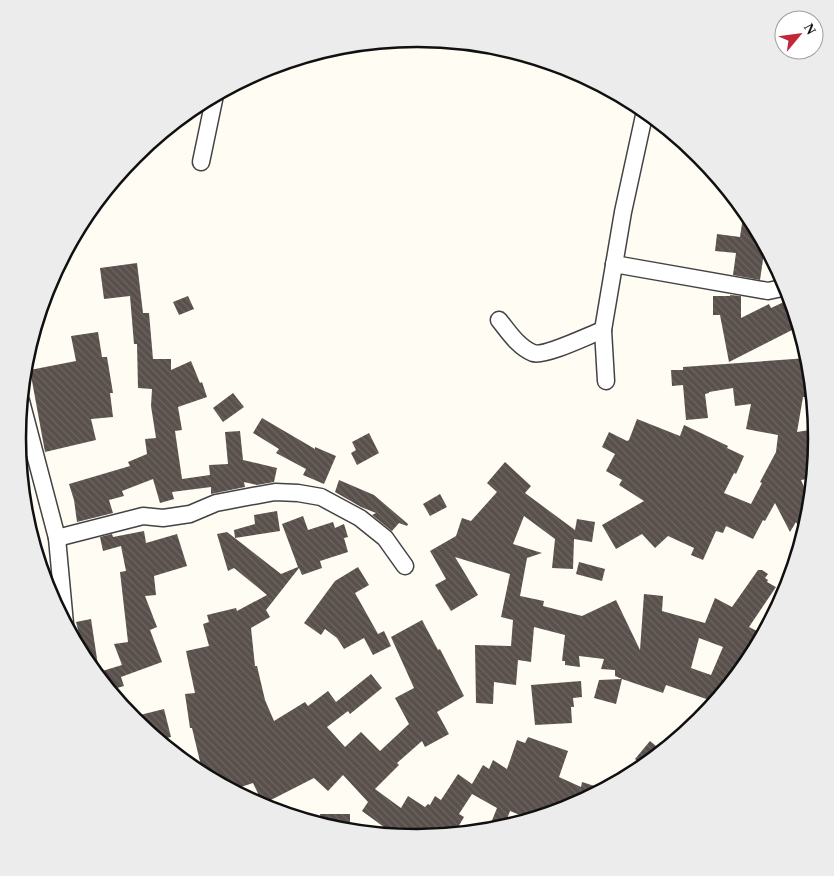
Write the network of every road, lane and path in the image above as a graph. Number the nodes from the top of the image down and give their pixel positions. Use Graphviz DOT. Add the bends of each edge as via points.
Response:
graph roads {
  1 [pos="213,105"];
  2 [pos="643,120"];
  3 [pos="201,162"];
  4 [pos="614,264"];
  5 [pos="778,289"];
  6 [pos="499,320"];
  7 [pos="603,330"];
  8 [pos="606,381"];
  9 [pos="27,423"];
  10 [pos="56,538"];
  11 [pos="405,566"];
  12 [pos="63,602"];
  1 -- 3 [label="street"];
  2 -- 4 [label="street"];
  4 -- 5 [label="street" via="768,291"];
  4 -- 7 [label="street"];
  6 -- 7 [label="street" via="519,344 534,353 545,353"];
  7 -- 8 [label="street"];
  9 -- 10 [label="street"];
  10 -- 11 [label="street" via="143,516 164,518 190,514 216,503 242,498 275,492 298,493 321,497 360,518 385,538"];
  10 -- 12 [label="street"];
}
